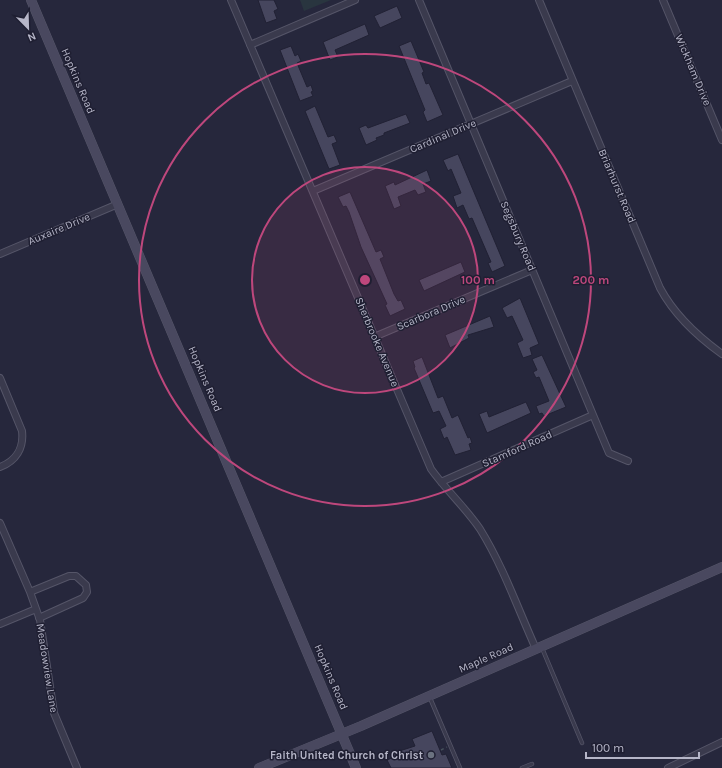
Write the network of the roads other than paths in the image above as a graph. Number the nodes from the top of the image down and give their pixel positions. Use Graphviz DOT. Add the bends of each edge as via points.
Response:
graph roads {
  1 [pos="30,0"];
  2 [pos="231,0"];
  3 [pos="355,0"];
  4 [pos="419,0"];
  5 [pos="539,0"];
  6 [pos="663,0"];
  7 [pos="250,44"];
  8 [pos="572,81"];
  9 [pos="471,124"];
  10 [pos="722,140"];
  11 [pos="313,191"];
  12 [pos="118,204"];
  13 [pos="0,254"];
  14 [pos="532,270"];
  15 [pos="374,337"];
  16 [pos="722,354"];
  17 [pos="0,378"];
  18 [pos="593,415"];
  19 [pos="628,461"];
  20 [pos="0,467"];
  21 [pos="441,482"];
  22 [pos="0,523"];
  23 [pos="722,567"];
  24 [pos="30,592"];
  25 [pos="36,609"];
  26 [pos="39,618"];
  27 [pos="0,624"];
  28 [pos="539,648"];
  29 [pos="430,696"];
  30 [pos="342,734"];
  31 [pos="722,742"];
  32 [pos="582,743"];
  33 [pos="532,764"];
  34 [pos="77,768"];
  35 [pos="260,768"];
  36 [pos="356,768"];
  37 [pos="460,768"];
  38 [pos="522,768"];
  39 [pos="668,768"];
  1 -- 12 [label="street, Hopkins Road"];
  2 -- 7 [label="street, Sherbrooke Avenue"];
  3 -- 7 [label="street"];
  4 -- 9 [label="street, Segsbury Road"];
  5 -- 8 [label="street, Briarhurst Road"];
  6 -- 10 [label="street, Wickham Drive"];
  7 -- 11 [label="street, Sherbrooke Avenue"];
  8 -- 9 [label="street, Cardinal Drive"];
  8 -- 16 [label="street, Briarhurst Road" via="667,301 691,330"];
  9 -- 11 [label="street, Cardinal Drive"];
  9 -- 14 [label="street, Segsbury Road"];
  11 -- 15 [label="street, Sherbrooke Avenue"];
  12 -- 13 [label="street, Auxaire Drive"];
  12 -- 30 [label="street, Hopkins Road"];
  14 -- 15 [label="street, Scarbora Drive"];
  14 -- 18 [label="street, Segsbury Road"];
  15 -- 21 [label="street, Sherbrooke Avenue" via="431,469"];
  17 -- 20 [label="street" via="23,438 22,446 15,458"];
  18 -- 19 [label="street, Segsbury Road" via="609,453"];
  18 -- 21 [label="street, Stamford Road"];
  21 -- 28 [label="street, Sherbrooke Avenue" via="480,530"];
  22 -- 24 [label="street, Meadowview Lane"];
  23 -- 28 [label="street, Maple Road"];
  24 -- 25 [label="street, Meadowview Lane"];
  24 -- 26 [label="street" via="70,576 76,576 86,585 87,592 83,598"];
  25 -- 26 [label="street, Meadowview Lane"];
  25 -- 27 [label="street"];
  26 -- 34 [label="street, Meadowview Lane" via="54,713"];
  28 -- 29 [label="street, Maple Road"];
  28 -- 32 [label="lane"];
  29 -- 30 [label="street, Maple Road"];
  29 -- 37 [label="lane"];
  30 -- 35 [label="street, Maple Road"];
  30 -- 36 [label="street, Hopkins Road"];
  31 -- 39 [label="street"];
  33 -- 38 [label="lane"];
}
